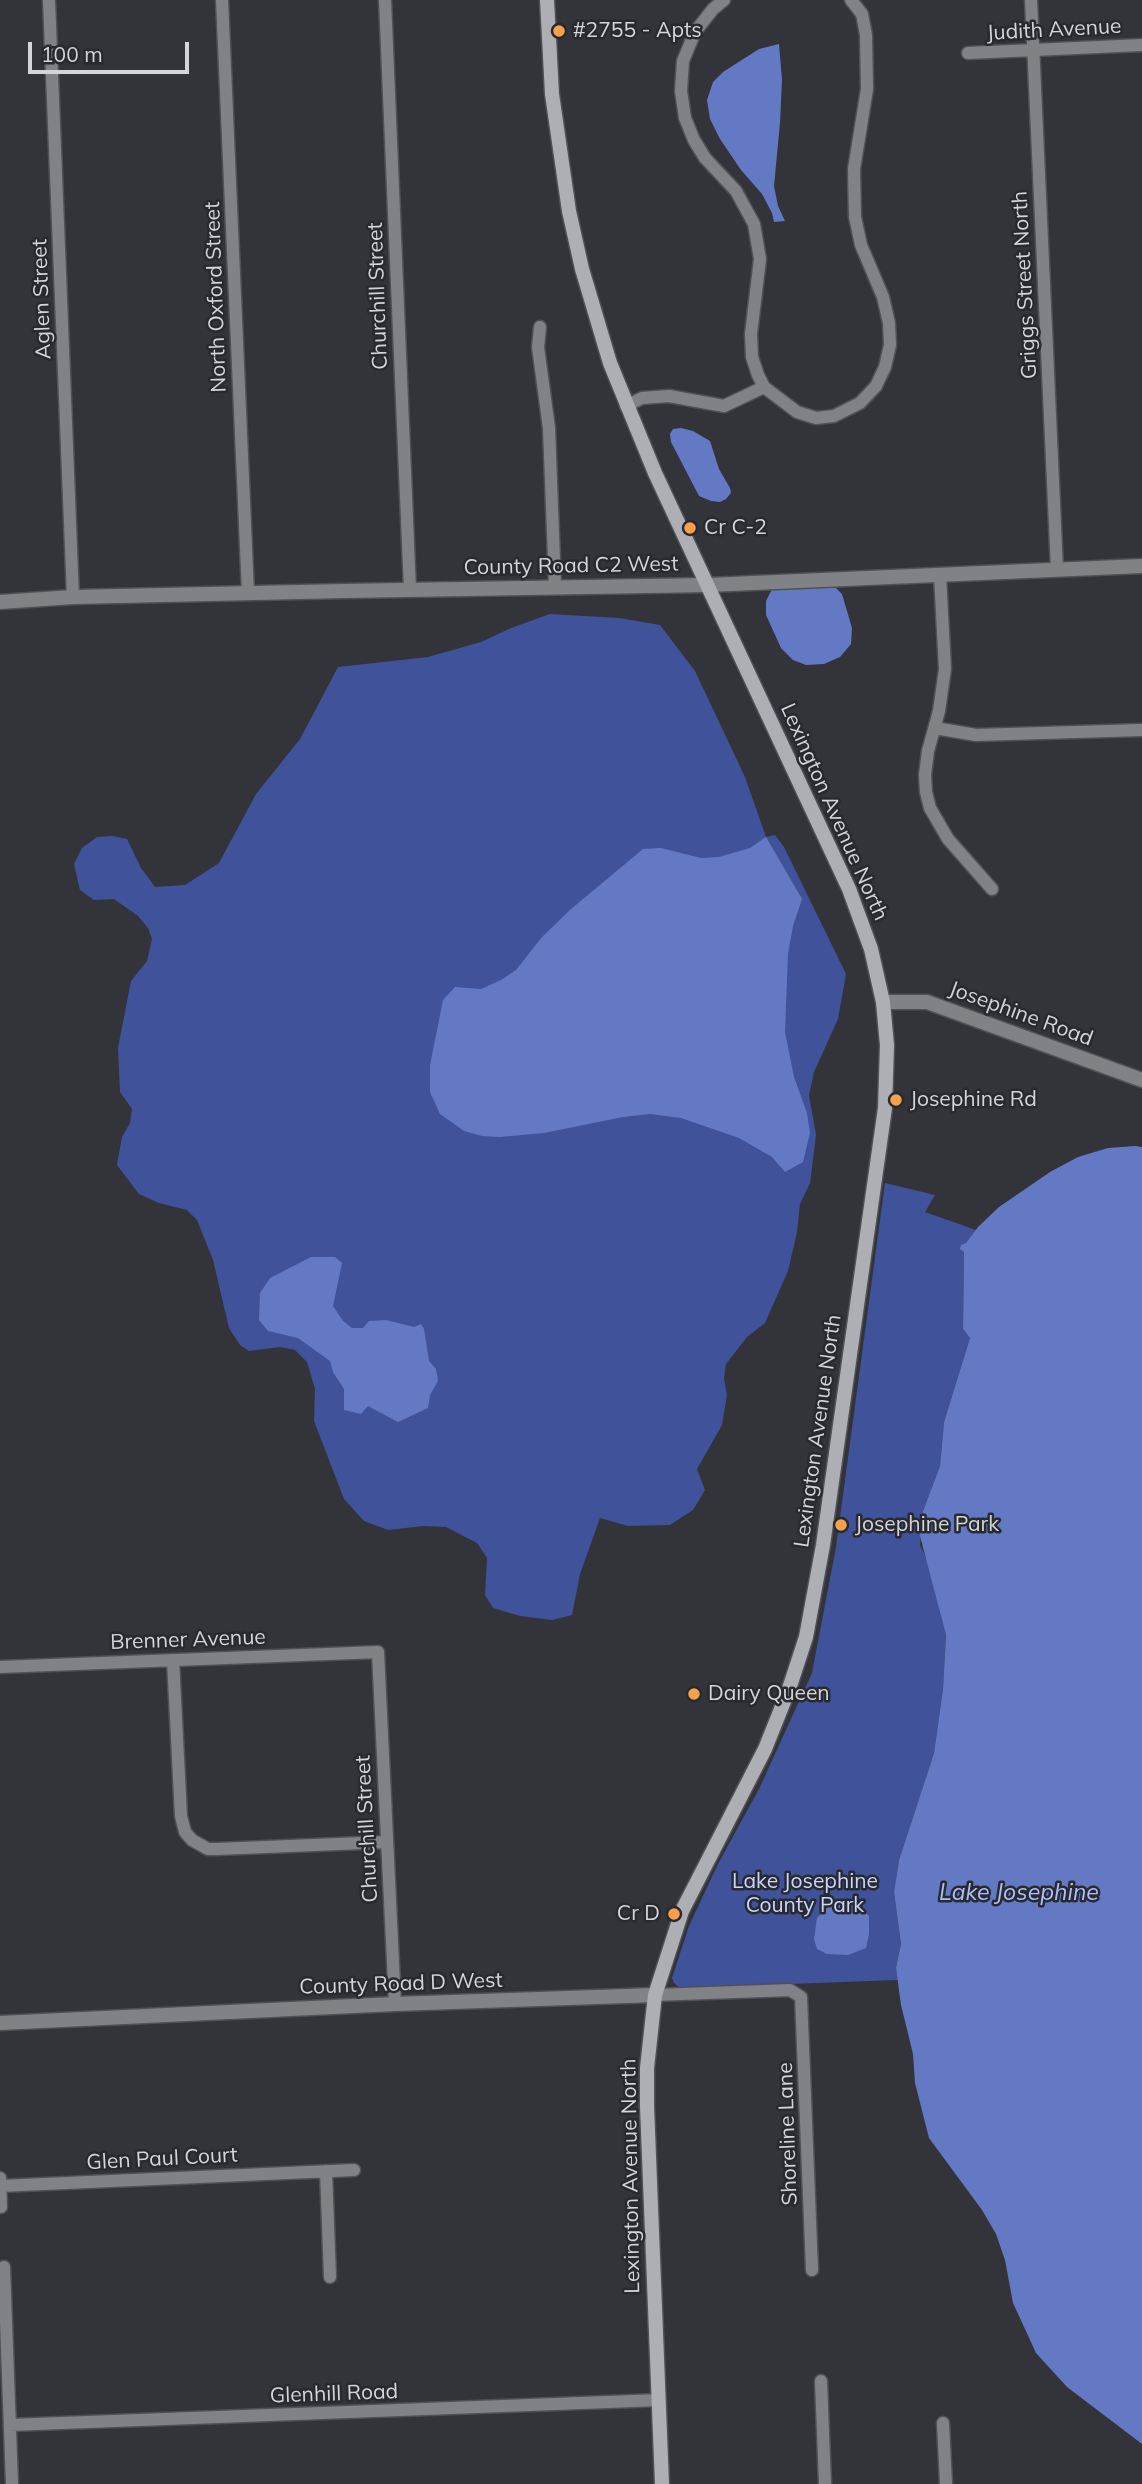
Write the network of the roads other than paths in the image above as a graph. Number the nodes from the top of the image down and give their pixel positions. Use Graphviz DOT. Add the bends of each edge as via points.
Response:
graph roads {
  1 [pos="50,0"];
  2 [pos="222,0"];
  3 [pos="384,0"];
  4 [pos="547,0"];
  5 [pos="724,0"];
  6 [pos="851,0"];
  7 [pos="1031,0"];
  8 [pos="1142,45"];
  9 [pos="1033,49"];
  10 [pos="968,53"];
  11 [pos="540,327"];
  12 [pos="764,387"];
  13 [pos="626,406"];
  14 [pos="1142,566"];
  15 [pos="1057,569"];
  16 [pos="940,575"];
  17 [pos="708,585"];
  18 [pos="555,586"];
  19 [pos="410,590"];
  20 [pos="248,593"];
  21 [pos="73,597"];
  22 [pos="0,601"];
  23 [pos="935,728"];
  24 [pos="1142,730"];
  25 [pos="992,889"];
  26 [pos="883,1002"];
  27 [pos="1142,1080"];
  28 [pos="378,1652"];
  29 [pos="173,1660"];
  30 [pos="0,1667"];
  31 [pos="387,1842"];
  32 [pos="655,1994"];
  33 [pos="801,1997"];
  34 [pos="395,2004"];
  35 [pos="0,2024"];
  36 [pos="354,2170"];
  37 [pos="326,2171"];
  38 [pos="0,2178"];
  39 [pos="0,2186"];
  40 [pos="1,2207"];
  41 [pos="4,2267"];
  42 [pos="812,2270"];
  43 [pos="330,2277"];
  44 [pos="821,2381"];
  45 [pos="659,2400"];
  46 [pos="943,2423"];
  47 [pos="10,2425"];
  48 [pos="12,2484"];
  49 [pos="662,2484"];
  50 [pos="825,2484"];
  51 [pos="946,2484"];
  1 -- 21 [label="street, Aglen Street"];
  2 -- 20 [label="street, North Oxford Street"];
  3 -- 19 [label="street, Churchill Street"];
  4 -- 13 [label="main road, Lexington Avenue North" via="552,94 569,211 592,307"];
  5 -- 12 [label="street" via="695,32 683,61 681,91 694,141 736,191 754,224 760,260 752,358"];
  6 -- 12 [label="street" via="862,14 866,35 867,89 854,169 855,218 883,297 890,345 876,386 860,403 834,416 816,418 797,412"];
  7 -- 9 [label="street, Griggs Street North"];
  8 -- 9 [label="street, Judith Avenue"];
  9 -- 10 [label="street, Judith Avenue"];
  9 -- 15 [label="street, Griggs Street North"];
  11 -- 18 [label="street"];
  12 -- 13 [label="street" via="724,406 669,396 642,398"];
  13 -- 17 [label="main road, Lexington Avenue North"];
  14 -- 15 [label="street, County Road C2 West"];
  15 -- 16 [label="street, County Road C2 West"];
  16 -- 17 [label="street, County Road C2 West"];
  16 -- 23 [label="street" via="946,669"];
  17 -- 18 [label="street, County Road C2 West"];
  17 -- 26 [label="main road, Lexington Avenue North" via="849,889 871,949"];
  18 -- 19 [label="street, County Road C2 West"];
  19 -- 20 [label="street, County Road C2 West"];
  20 -- 21 [label="street, County Road C2 West"];
  21 -- 22 [label="street, County Road C2 West"];
  23 -- 24 [label="street" via="976,735"];
  23 -- 25 [label="street" via="925,775 930,808 948,839"];
  26 -- 27 [label="street, Josephine Road" via="927,1002"];
  26 -- 32 [label="main road, Lexington Avenue North" via="885,1108 811,1617 774,1728 687,1900"];
  28 -- 29 [label="street, Brenner Avenue"];
  28 -- 31 [label="street, Churchill Street"];
  29 -- 30 [label="street, Brenner Avenue"];
  29 -- 31 [label="street" via="181,1816 192,1840 208,1849"];
  31 -- 34 [label="street, Churchill Street"];
  32 -- 33 [label="street, County Road D West" via="790,1990"];
  32 -- 34 [label="street, County Road D West"];
  32 -- 45 [label="main road, Lexington Avenue North" via="647,2106"];
  33 -- 42 [label="street, Shoreline Lane"];
  34 -- 35 [label="street, County Road D West"];
  36 -- 37 [label="street, Glen Paul Court"];
  37 -- 39 [label="street, Glen Paul Court"];
  37 -- 43 [label="street"];
  38 -- 39 [label="street"];
  39 -- 40 [label="street"];
  41 -- 47 [label="street"];
  44 -- 50 [label="street"];
  45 -- 47 [label="street, Glenhill Road"];
  45 -- 49 [label="main road, Lexington Avenue North"];
  46 -- 51 [label="street"];
  47 -- 48 [label="street"];
}
